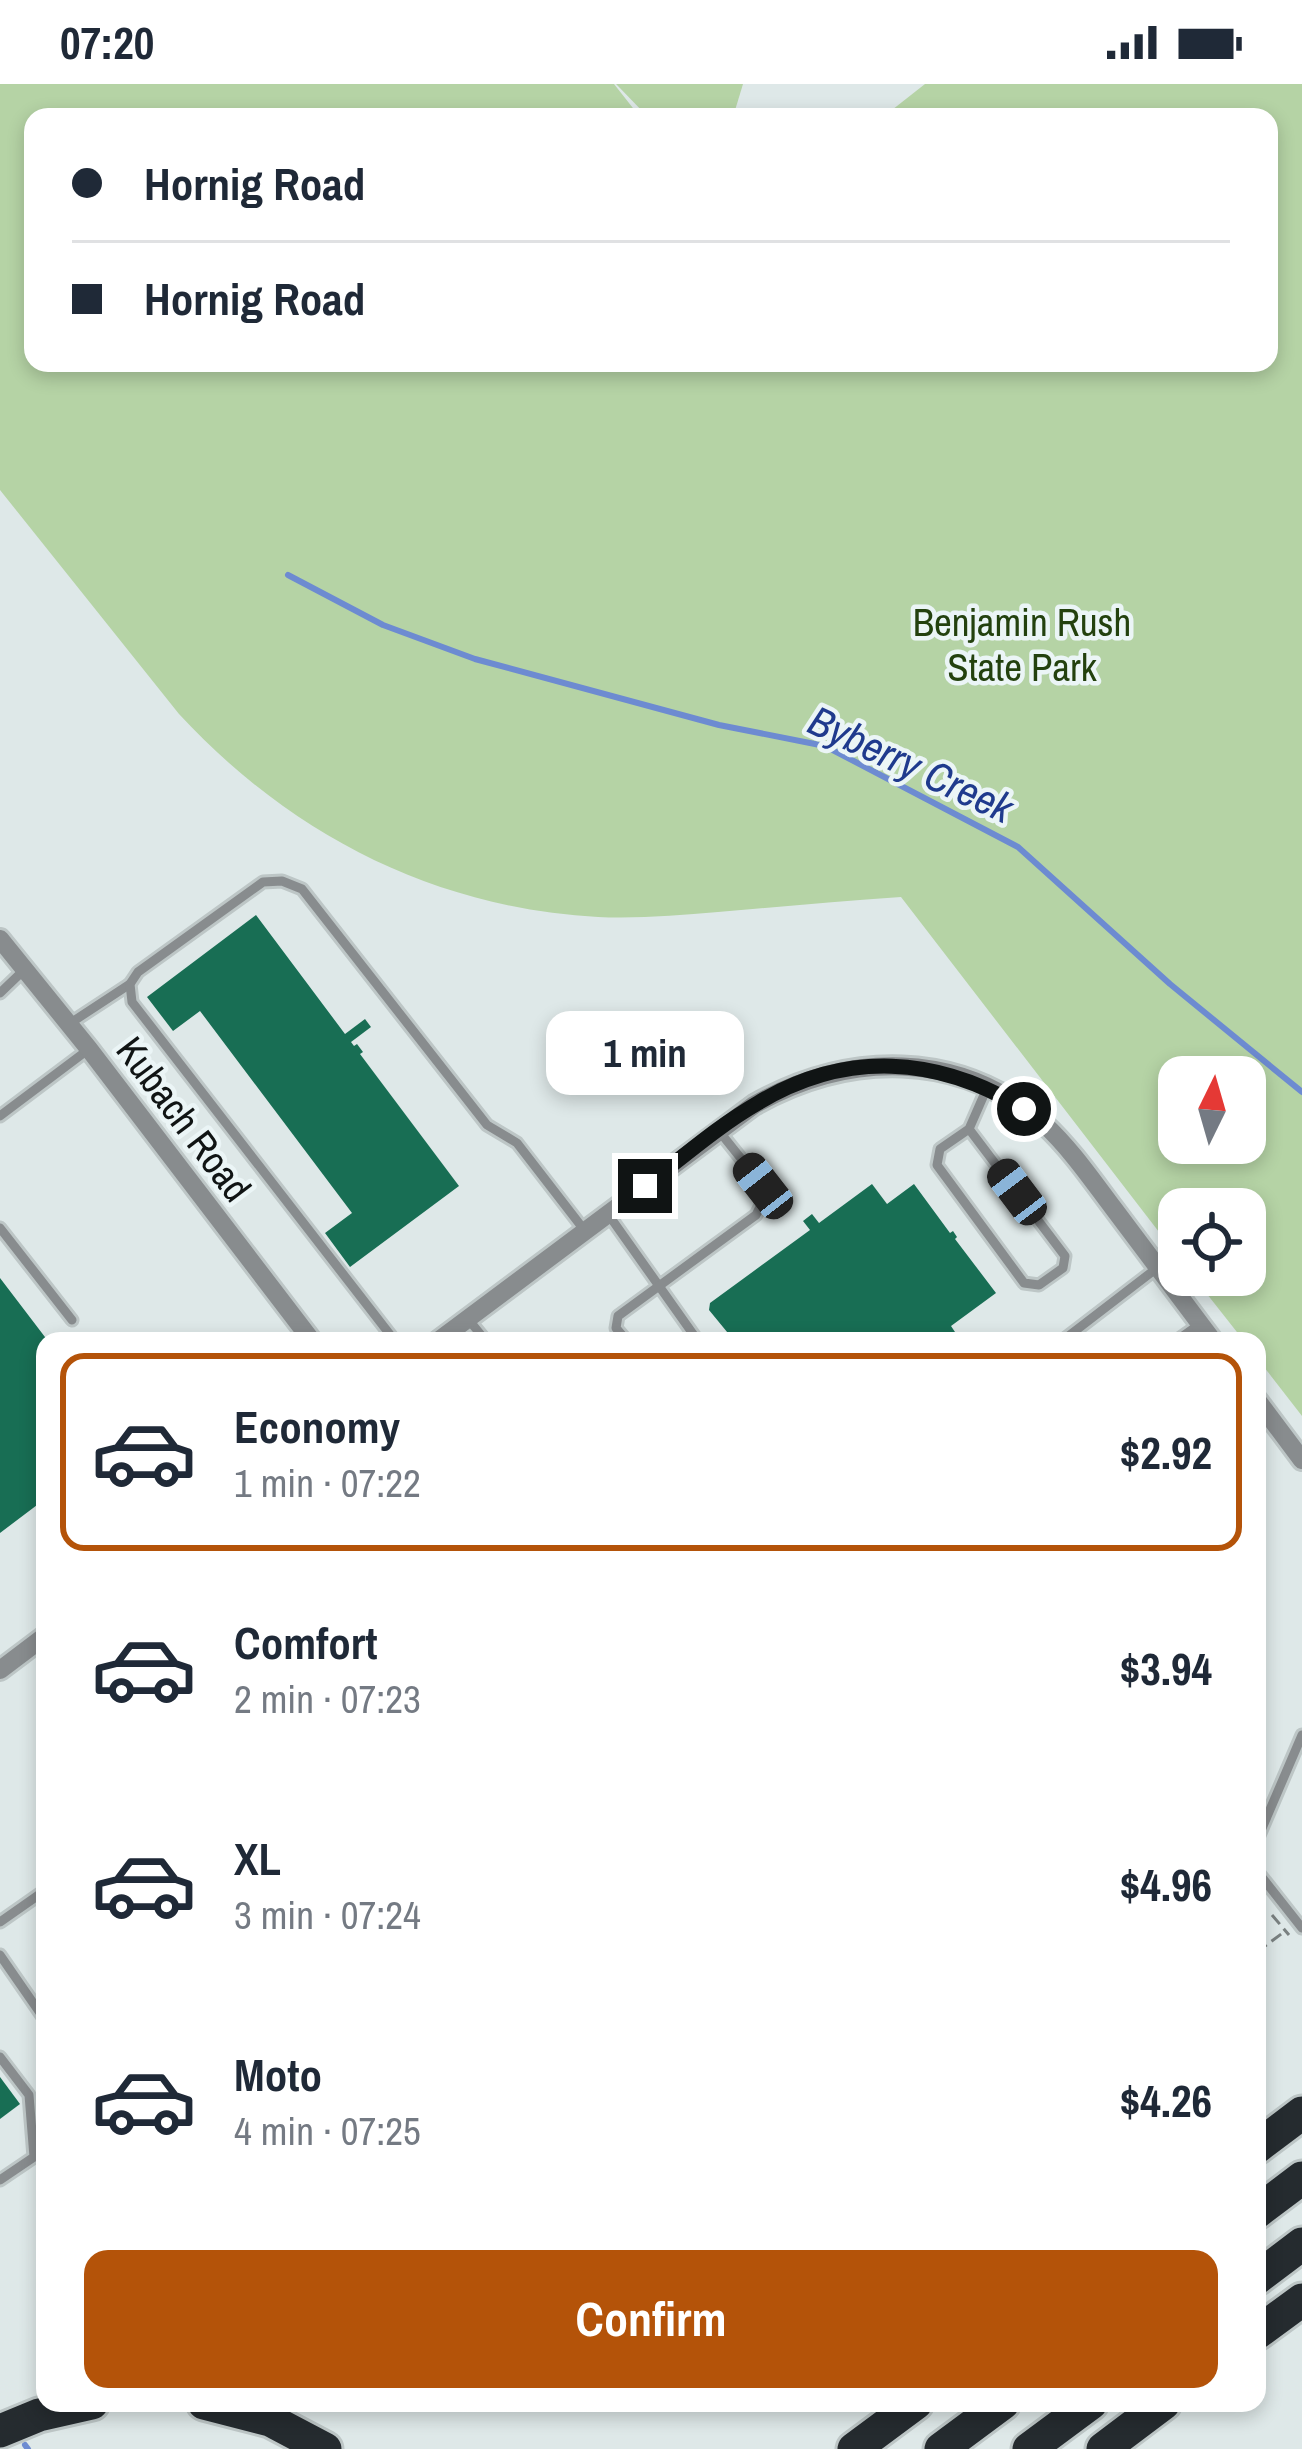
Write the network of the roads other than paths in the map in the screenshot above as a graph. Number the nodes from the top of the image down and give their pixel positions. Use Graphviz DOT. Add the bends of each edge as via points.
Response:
graph roads {
  1 [pos="0,939"];
  2 [pos="25,969"];
  3 [pos="130,984"];
  4 [pos="0,993"];
  5 [pos="69,1024"];
  6 [pos="89,1049"];
  7 [pos="987,1088"];
  8 [pos="0,1116"];
  9 [pos="970,1129"];
  10 [pos="718,1131"];
  11 [pos="608,1214"];
  12 [pos="0,1228"];
  13 [pos="585,1231"];
  14 [pos="1157,1268"];
  15 [pos="660,1287"];
  16 [pos="468,1318"];
  17 [pos="72,1320"];
  18 [pos="1200,1324"];
  19 [pos="305,1332"];
  20 [pos="388,1332"];
  21 [pos="450,1332"];
  22 [pos="479,1332"];
  23 [pos="619,1332"];
  24 [pos="692,1332"];
  25 [pos="1073,1332"];
  26 [pos="1189,1332"];
  27 [pos="1206,1332"];
  28 [pos="1266,1412"];
  29 [pos="1302,1460"];
  30 [pos="36,1643"];
  31 [pos="0,1670"];
  32 [pos="1302,1735"];
  33 [pos="1266,1819"];
  34 [pos="1266,1882"];
  35 [pos="36,1897"];
  36 [pos="0,1922"];
  37 [pos="1302,1928"];
  38 [pos="0,1955"];
  39 [pos="36,2007"];
  40 [pos="0,2057"];
  41 [pos="1302,2113"];
  42 [pos="1266,2140"];
  43 [pos="1302,2178"];
  44 [pos="0,2180"];
  45 [pos="1266,2205"];
  46 [pos="1302,2244"];
  47 [pos="1266,2271"];
  48 [pos="1302,2300"];
  49 [pos="1266,2326"];
  50 [pos="51,2412"];
  51 [pos="239,2412"];
  52 [pos="904,2412"];
  53 [pos="991,2412"];
  54 [pos="1078,2412"];
  55 [pos="1152,2412"];
  56 [pos="0,2431"];
  57 [pos="326,2449"];
  58 [pos="854,2449"];
  59 [pos="941,2449"];
  60 [pos="1029,2449"];
  61 [pos="1103,2449"];
  1 -- 2 [label="street, Kubach Road"];
  2 -- 4 [label="lane"];
  2 -- 5 [label="street, Kubach Road"];
  3 -- 5 [label="lane"];
  3 -- 13 [label="lane" via="263,882 302,890 487,1125 517,1143"];
  3 -- 20 [label="lane" via="132,1002"];
  5 -- 6 [label="street, Kubach Road"];
  6 -- 8 [label="lane"];
  6 -- 19 [label="street, Kubach Road"];
  7 -- 9 [label="lane"];
  7 -- 10 [label="street" via="928,1069 851,1068 778,1092"];
  7 -- 14 [label="street" via="1060,1140"];
  9 -- 9 [label="lane" via="1065,1256 1063,1268 1039,1285 1024,1283 937,1165 940,1149"];
  10 -- 11 [label="street"];
  10 -- 15 [label="lane" via="763,1186 763,1201 756,1215"];
  11 -- 13 [label="street"];
  11 -- 15 [label="lane"];
  12 -- 17 [label="lane"];
  13 -- 16 [label="street"];
  14 -- 18 [label="street"];
  14 -- 25 [label="lane"];
  15 -- 23 [label="lane" via="618,1316"];
  15 -- 24 [label="lane"];
  16 -- 21 [label="street"];
  16 -- 22 [label="lane"];
  18 -- 26 [label="lane"];
  18 -- 27 [label="street"];
  28 -- 29 [label="street"];
  30 -- 31 [label="street"];
  32 -- 33 [label="lane"];
  34 -- 37 [label="lane"];
  35 -- 36 [label="lane"];
  38 -- 39 [label="lane"];
  40 -- 44 [label="lane" via="28,2095 34,2158"];
  41 -- 42 [label="highway"];
  43 -- 45 [label="highway"];
  46 -- 47 [label="highway"];
  48 -- 49 [label="highway"];
  50 -- 56 [label="highway"];
  51 -- 57 [label="highway"];
  52 -- 58 [label="highway"];
  53 -- 59 [label="highway"];
  54 -- 60 [label="highway"];
  55 -- 61 [label="highway"];
}
